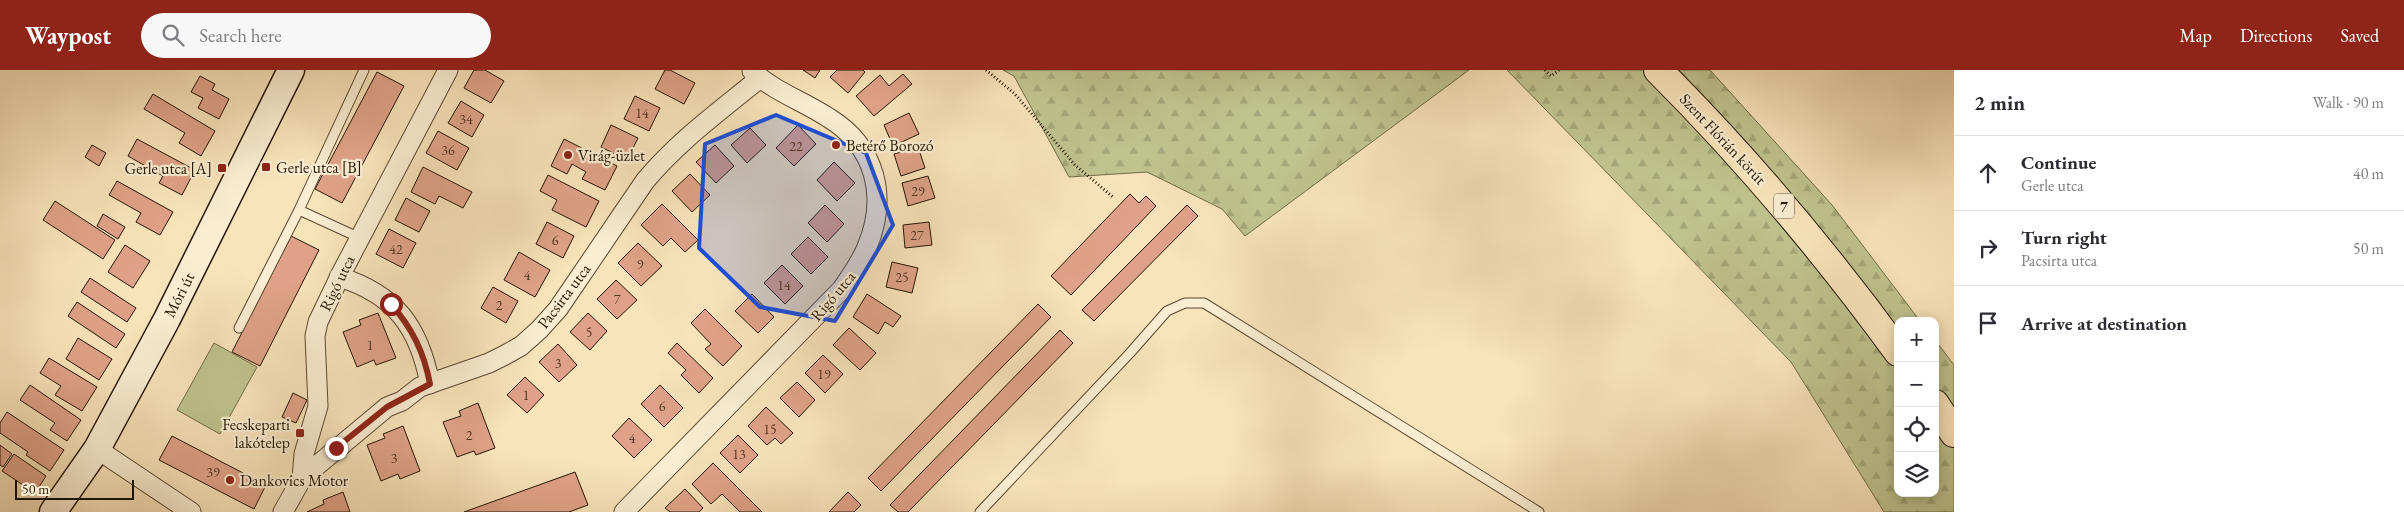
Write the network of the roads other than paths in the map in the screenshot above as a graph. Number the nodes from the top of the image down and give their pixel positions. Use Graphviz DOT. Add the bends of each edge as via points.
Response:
graph roads {
  1 [pos="291,70"];
  2 [pos="364,70"];
  3 [pos="448,70"];
  4 [pos="1658,70"];
  5 [pos="755,74"];
  6 [pos="299,210"];
  7 [pos="360,238"];
  8 [pos="339,277"];
  9 [pos="239,328"];
  10 [pos="1894,347"];
  11 [pos="430,384"];
  12 [pos="1937,407"];
  13 [pos="1954,433"];
  14 [pos="97,449"];
  15 [pos="302,478"];
  16 [pos="53,512"];
  17 [pos="191,512"];
  18 [pos="283,512"];
  19 [pos="624,512"];
  20 [pos="980,512"];
  21 [pos="1539,512"];
  1 -- 14 [label="main road, Móri út" via="167,319"];
  2 -- 6 [label="lane"];
  3 -- 7 [label="street, Rigó utca"];
  4 -- 10 [label="main road, Szent Flórián körút / 7" via="1785,207"];
  5 -- 11 [label="street, Pacsirta utca" via="659,164 558,309 539,330 521,346 490,363"];
  5 -- 19 [label="street, Rigó utca" via="775,89 830,118 862,147 877,186 874,227 861,260 842,289"];
  6 -- 7 [label="lane"];
  6 -- 9 [label="lane"];
  7 -- 8 [label="street, Rigó utca"];
  8 -- 11 [label="street" via="375,290 407,323 426,364"];
  8 -- 15 [label="street, Rigó utca" via="314,336 318,406 304,454"];
  11 -- 15 [label="street, Pacsirta utca" via="377,415"];
  12 -- 13 [label="main road"];
  14 -- 16 [label="main road, Móri út"];
  14 -- 17 [label="street"];
  15 -- 18 [label="street, Rigó utca"];
  20 -- 21 [label="lane" via="1167,311 1185,303 1204,302"];
}
